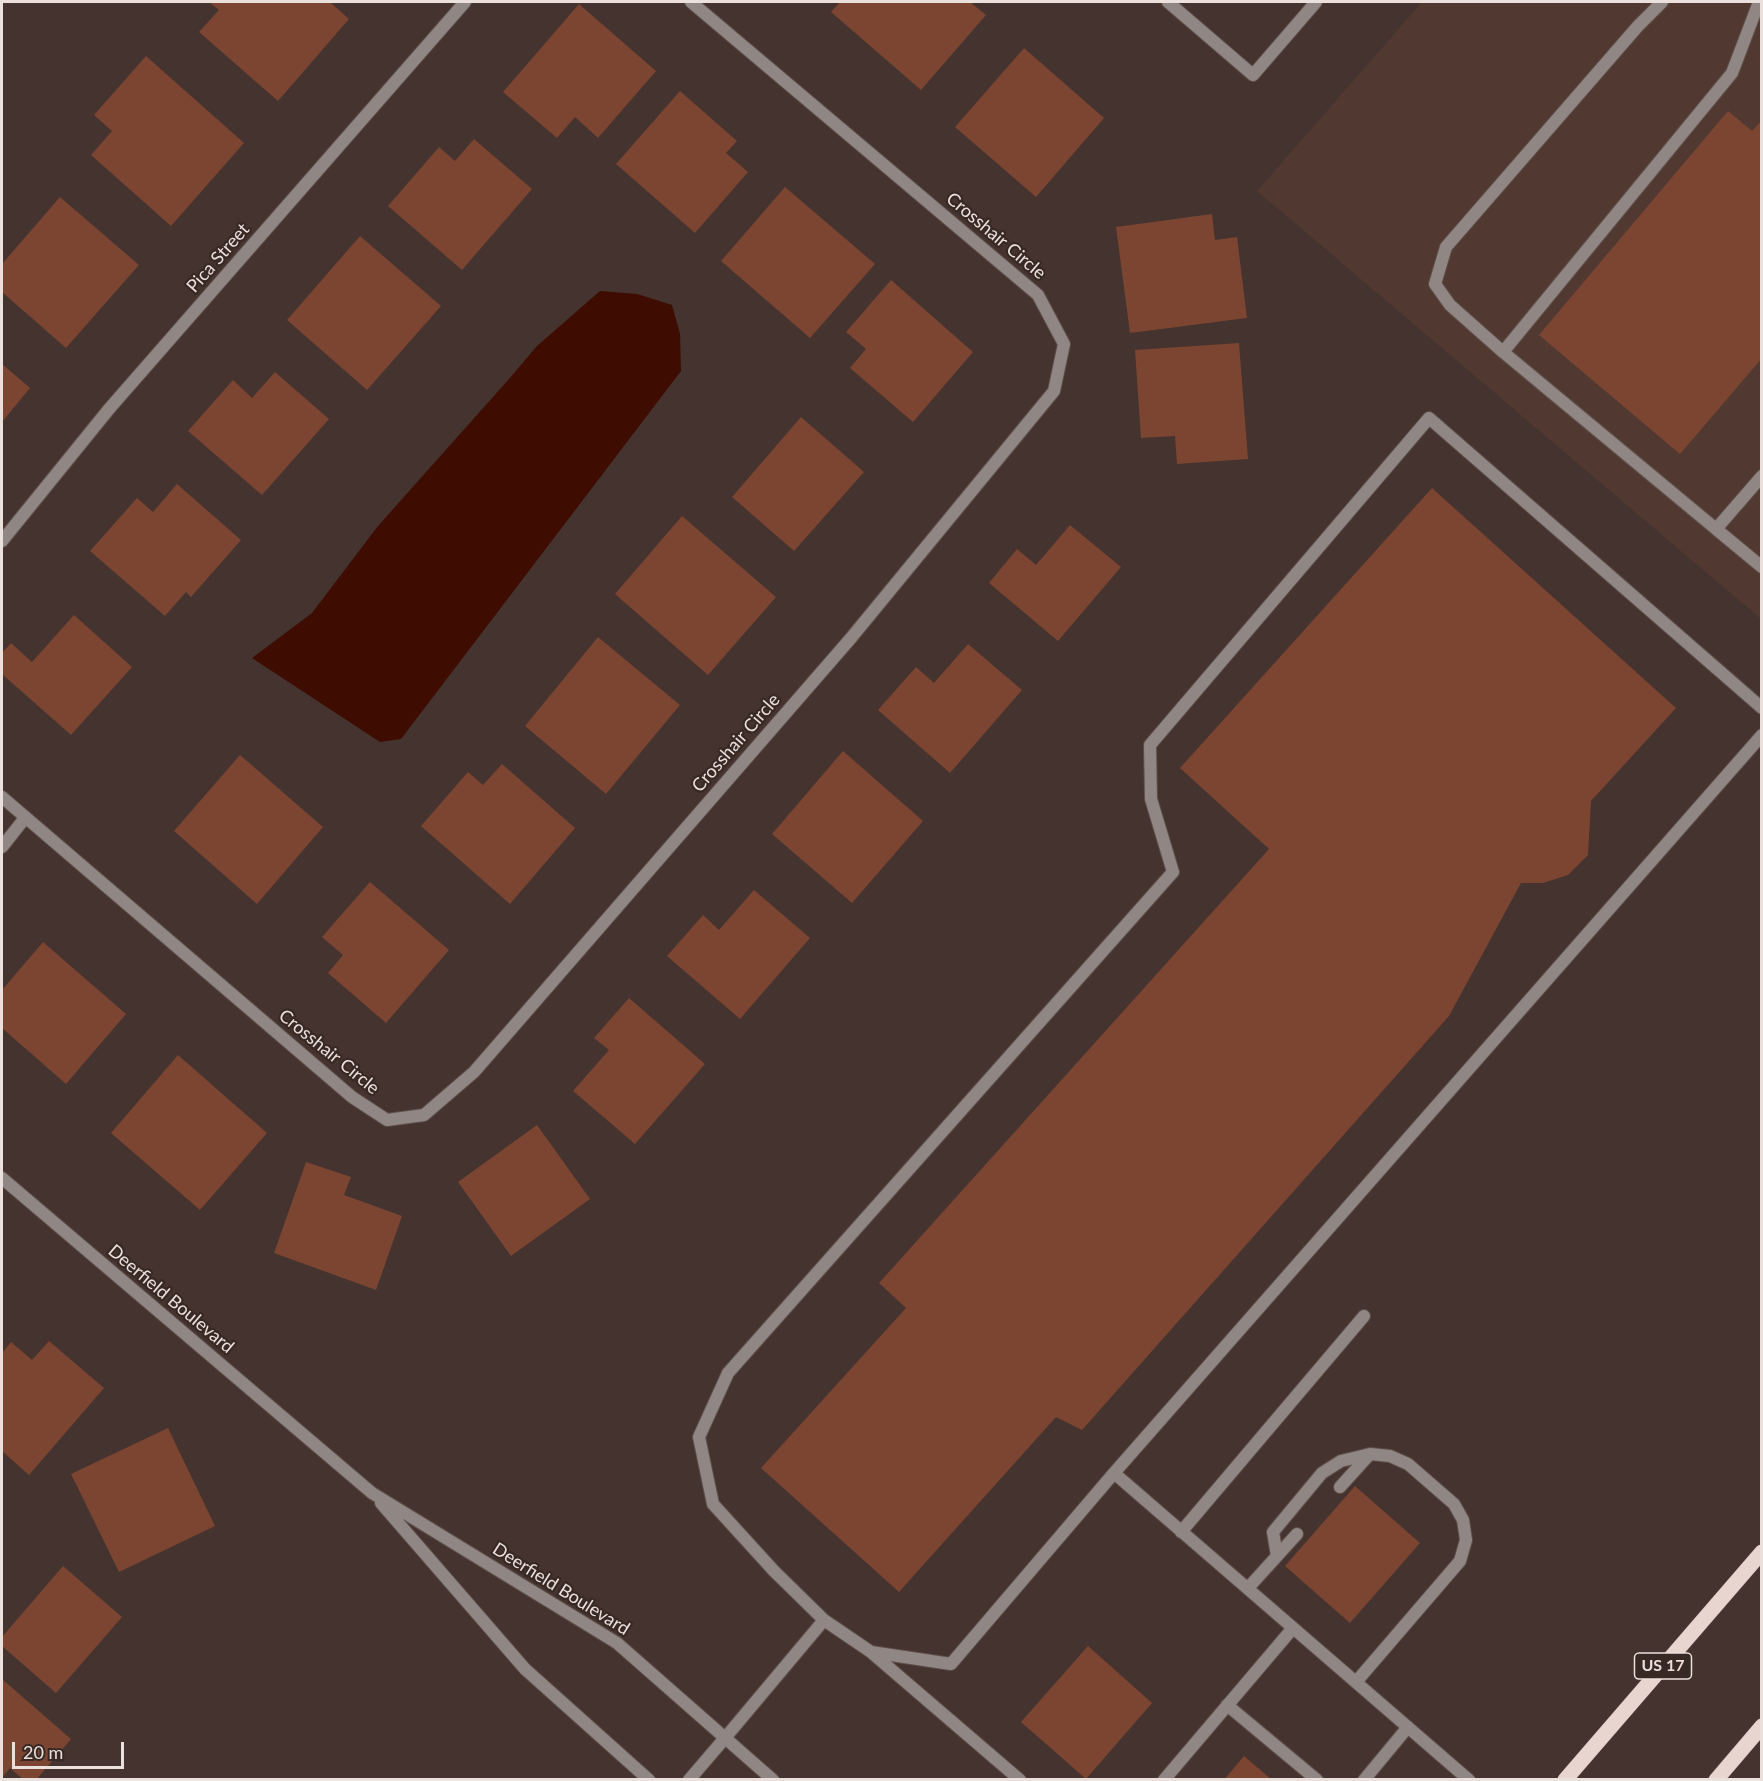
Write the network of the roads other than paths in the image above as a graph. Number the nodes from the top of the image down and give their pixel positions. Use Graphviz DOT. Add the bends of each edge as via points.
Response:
graph roads {
  1 [pos="465,2"];
  2 [pos="691,2"];
  3 [pos="1168,2"];
  4 [pos="1316,2"];
  5 [pos="1662,2"];
  6 [pos="1759,2"];
  7 [pos="1503,352"];
  8 [pos="1761,476"];
  9 [pos="1716,529"];
  10 [pos="2,541"];
  11 [pos="1761,567"];
  12 [pos="1761,708"];
  13 [pos="1761,735"];
  14 [pos="2,797"];
  15 [pos="26,818"];
  16 [pos="2,847"];
  17 [pos="2,1178"];
  18 [pos="1364,1316"];
  19 [pos="1370,1454"];
  20 [pos="1114,1473"];
  21 [pos="1340,1487"];
  22 [pos="372,1493"];
  23 [pos="1181,1532"];
  24 [pos="1297,1534"];
  25 [pos="1761,1552"];
  26 [pos="1277,1556"];
  27 [pos="1248,1588"];
  28 [pos="824,1620"];
  29 [pos="1293,1628"];
  30 [pos="871,1652"];
  31 [pos="1356,1682"];
  32 [pos="1227,1705"];
  33 [pos="1761,1726"];
  34 [pos="1408,1727"];
  35 [pos="725,1737"];
  36 [pos="650,1779"];
  37 [pos="688,1779"];
  38 [pos="773,1779"];
  39 [pos="1020,1779"];
  40 [pos="1164,1779"];
  41 [pos="1317,1779"];
  42 [pos="1364,1779"];
  43 [pos="1469,1779"];
  44 [pos="1565,1779"];
  45 [pos="1716,1779"];
  1 -- 10 [label="street, Pica Street" via="109,409"];
  2 -- 15 [label="street, Crosshair Circle" via="1038,295 1064,344 1054,391 757,747 474,1072 424,1115 387,1120 352,1097"];
  3 -- 4 [label="street" via="1253,75"];
  5 -- 7 [label="street" via="1446,247 1435,284 1450,305"];
  6 -- 7 [label="street" via="1732,74"];
  7 -- 9 [label="street"];
  8 -- 9 [label="street"];
  9 -- 11 [label="street"];
  12 -- 28 [label="street" via="1429,418 1150,745 1151,799 1173,872 728,1373 699,1437 713,1504"];
  13 -- 20 [label="street"];
  14 -- 15 [label="street"];
  15 -- 16 [label="street"];
  17 -- 22 [label="street, Deerfield Boulevard"];
  18 -- 23 [label="street"];
  19 -- 21 [label="street"];
  19 -- 26 [label="street" via="1341,1461 1322,1473 1273,1532"];
  19 -- 31 [label="street" via="1390,1456 1408,1464 1454,1504 1463,1520 1466,1540 1460,1561"];
  20 -- 23 [label="street"];
  20 -- 30 [label="street" via="951,1664"];
  22 -- 35 [label="street, Deerfield Boulevard" via="616,1643"];
  22 -- 36 [label="street, Deerfield Boulevard" via="525,1669"];
  23 -- 27 [label="street"];
  24 -- 26 [label="street"];
  25 -- 44 [label="main road, US 17"];
  26 -- 27 [label="street"];
  27 -- 29 [label="street"];
  28 -- 30 [label="street"];
  28 -- 35 [label="street"];
  29 -- 31 [label="street"];
  29 -- 32 [label="street"];
  30 -- 39 [label="street"];
  31 -- 34 [label="street"];
  32 -- 40 [label="street"];
  32 -- 41 [label="street"];
  33 -- 45 [label="main road"];
  34 -- 42 [label="street"];
  34 -- 43 [label="street"];
  35 -- 37 [label="street"];
  35 -- 38 [label="street, Deerfield Boulevard"];
}
